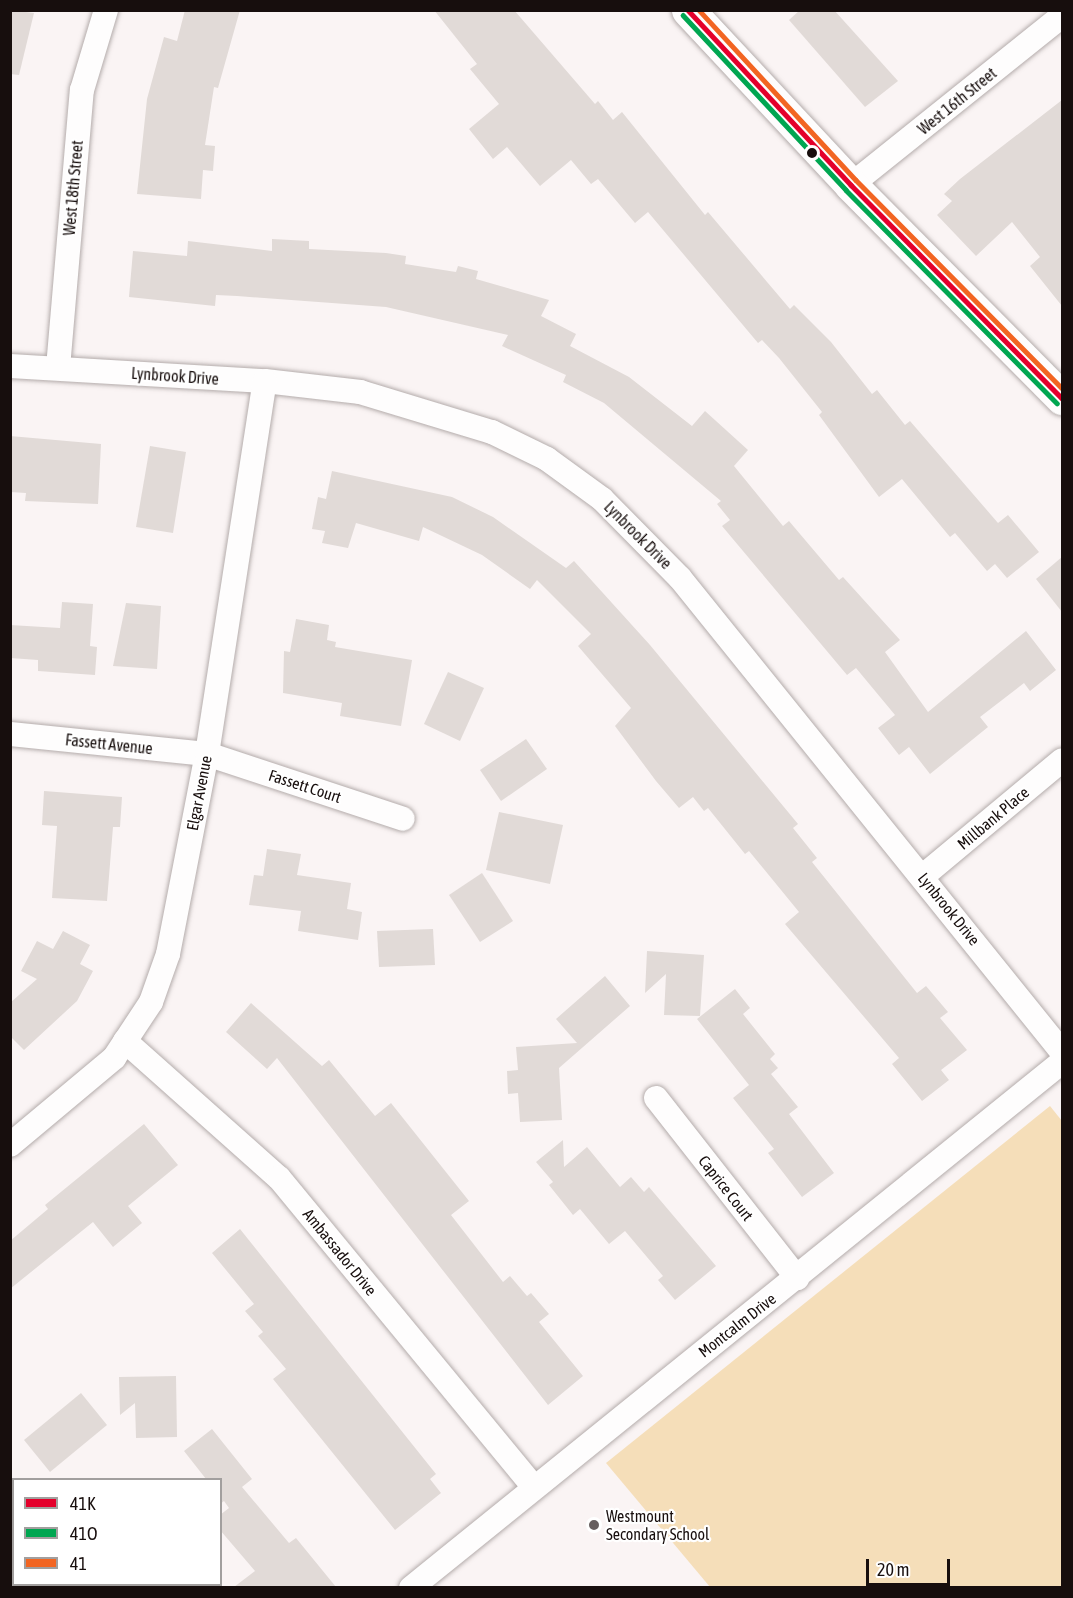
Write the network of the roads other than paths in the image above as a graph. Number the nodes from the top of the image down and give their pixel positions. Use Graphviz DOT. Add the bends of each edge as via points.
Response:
graph roads {
  1 [pos="106,10"];
  2 [pos="688,10"];
  3 [pos="1062,16"];
  4 [pos="852,185"];
  5 [pos="10,366"];
  6 [pos="58,368"];
  7 [pos="265,381"];
  8 [pos="1062,398"];
  9 [pos="10,735"];
  10 [pos="207,754"];
  11 [pos="1062,760"];
  12 [pos="403,819"];
  13 [pos="923,876"];
  14 [pos="125,1041"];
  15 [pos="1062,1052"];
  16 [pos="1062,1062"];
  17 [pos="656,1098"];
  18 [pos="10,1145"];
  19 [pos="797,1278"];
  20 [pos="532,1486"];
  21 [pos="411,1587"];
  1 -- 6 [label="street, West 18th Street" via="82,90"];
  2 -- 4 [label="main road"];
  3 -- 4 [label="street, West 16th Street"];
  4 -- 8 [label="main road"];
  5 -- 6 [label="street, Lynbrook Drive"];
  6 -- 7 [label="street, Lynbrook Drive"];
  7 -- 10 [label="street, Elgar Avenue"];
  7 -- 13 [label="street, Lynbrook Drive" via="360,392 492,432 547,459 602,499 680,578"];
  9 -- 10 [label="street, Fassett Avenue"];
  10 -- 12 [label="street, Fassett Court"];
  10 -- 14 [label="street, Elgar Avenue" via="168,954 151,1002"];
  11 -- 13 [label="street, Millbank Place"];
  13 -- 15 [label="street, Lynbrook Drive"];
  14 -- 18 [label="street, Elgar Avenue" via="114,1058"];
  14 -- 20 [label="street, Ambassador Drive" via="279,1178"];
  16 -- 19 [label="street, Montcalm Drive"];
  17 -- 19 [label="street, Caprice Court"];
  19 -- 20 [label="street, Montcalm Drive"];
  20 -- 21 [label="street, Montcalm Drive"];
}
